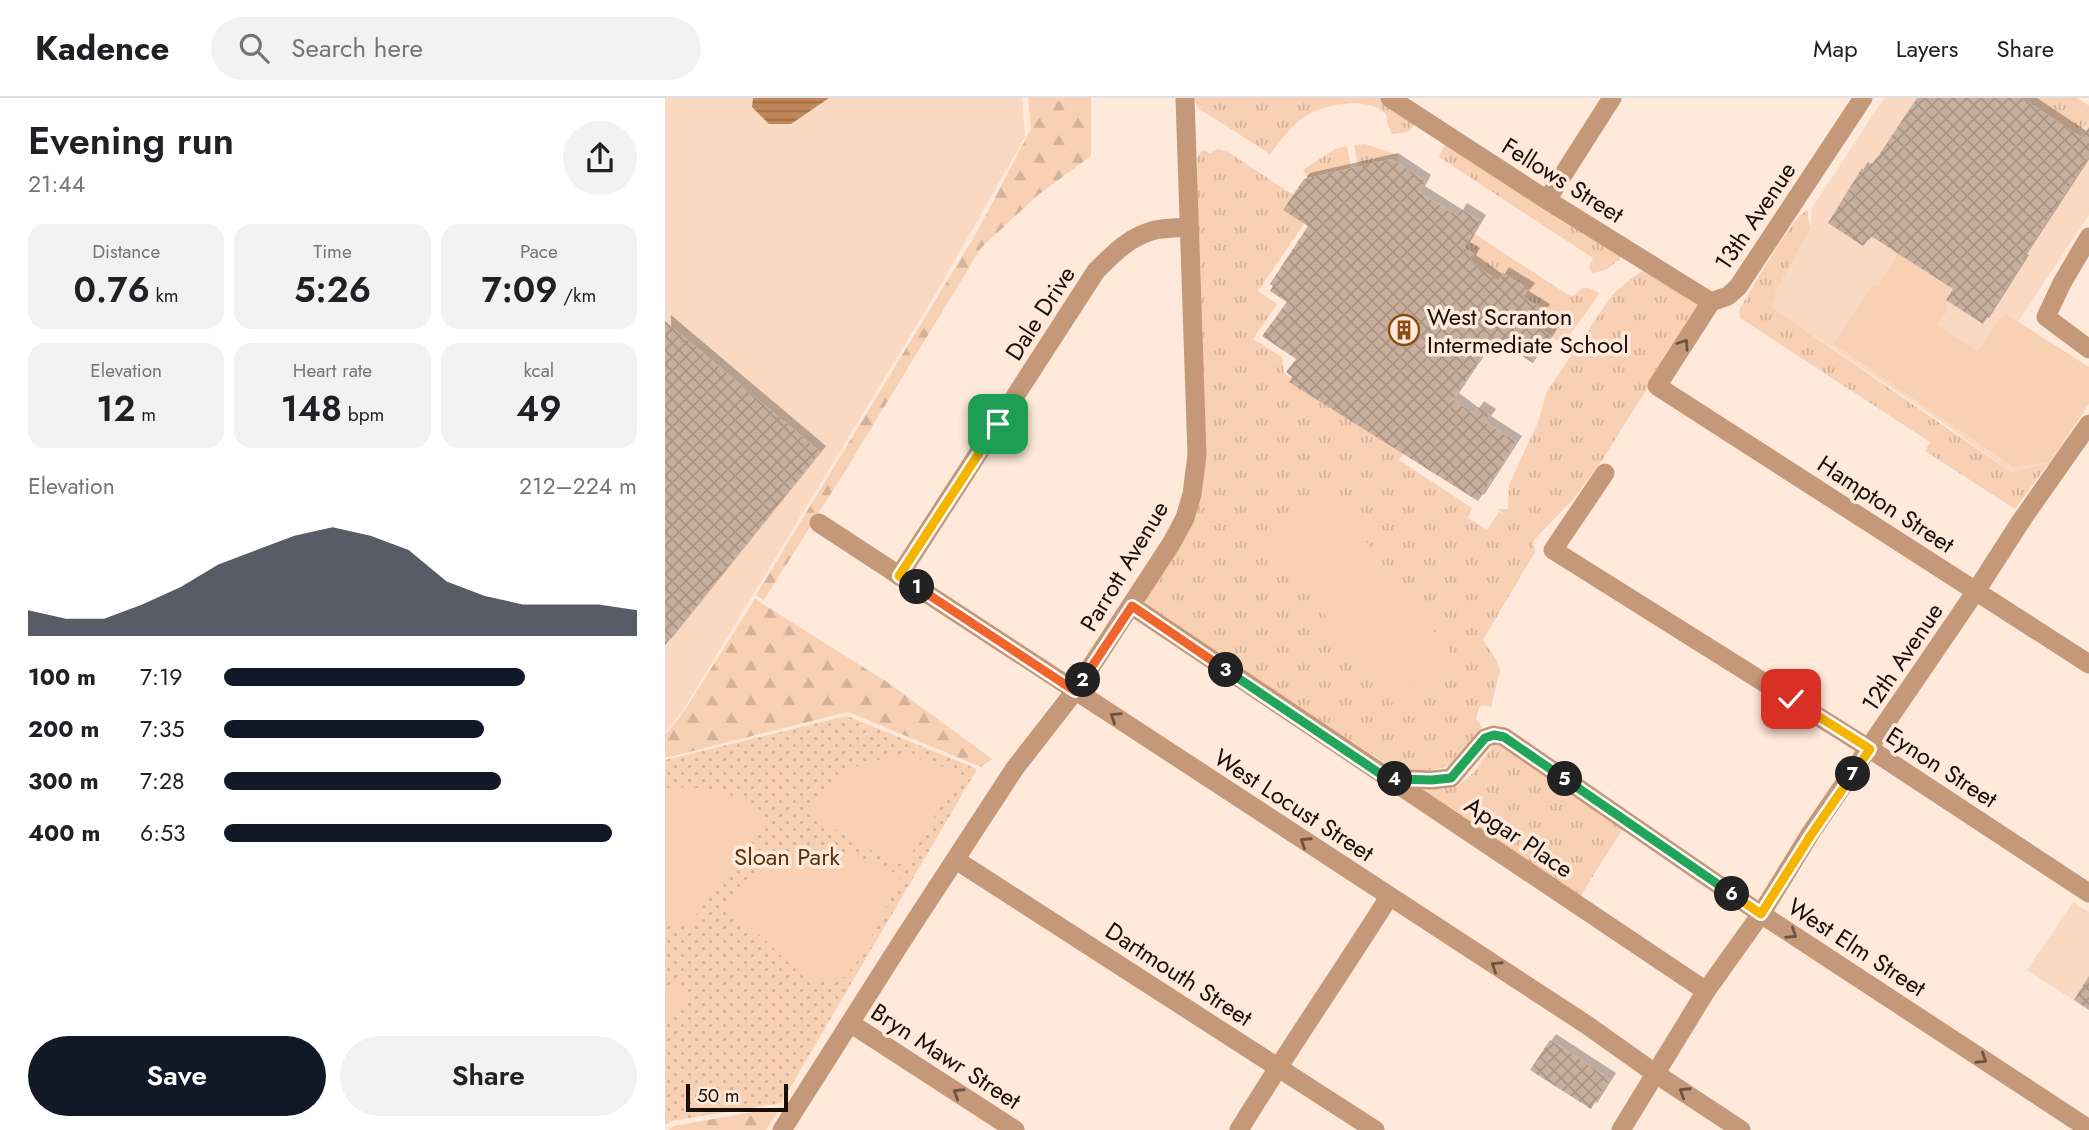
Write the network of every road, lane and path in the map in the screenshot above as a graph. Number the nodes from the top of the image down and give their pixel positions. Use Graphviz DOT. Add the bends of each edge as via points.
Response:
graph roads {
  1 [pos="1185,98"];
  2 [pos="1390,98"];
  3 [pos="1612,98"];
  4 [pos="1863,98"];
  5 [pos="1547,200"];
  6 [pos="1188,227"];
  7 [pos="2089,237"];
  8 [pos="1711,302"];
  9 [pos="2089,349"];
  10 [pos="1657,386"];
  11 [pos="2089,424"];
  12 [pos="1605,473"];
  13 [pos="819,523"];
  14 [pos="899,576"];
  15 [pos="1976,591"];
  16 [pos="1132,606"];
  17 [pos="2089,664"];
  18 [pos="1075,691"];
  19 [pos="1870,749"];
  20 [pos="1388,779"];
  21 [pos="956,860"];
  22 [pos="2089,893"];
  23 [pos="1389,897"];
  24 [pos="1761,914"];
  25 [pos="1706,991"];
  26 [pos="850,1023"];
  27 [pos="1277,1067"];
  28 [pos="1655,1073"];
  29 [pos="2089,1129"];
  30 [pos="782,1130"];
  31 [pos="1015,1130"];
  32 [pos="1239,1130"];
  33 [pos="1375,1130"];
  34 [pos="1621,1130"];
  35 [pos="1741,1130"];
  1 -- 6 [label="street, Parrott Avenue"];
  2 -- 5 [label="street, Fellows Street"];
  3 -- 5 [label="street"];
  4 -- 8 [label="street, 13th Avenue" via="1738,287"];
  5 -- 8 [label="street, Fellows Street"];
  6 -- 14 [label="street, Dale Drive" via="1137,237 1096,271"];
  6 -- 16 [label="street, Parrott Avenue" via="1197,455 1192,494 1185,518"];
  7 -- 9 [label="street" via="2046,317"];
  10 -- 8 [label="street, 13th Avenue, one-way"];
  10 -- 15 [label="street, Hampton Street"];
  11 -- 15 [label="street, 12th Avenue"];
  12 -- 19 [label="street, Eynon Street" via="1553,550"];
  13 -- 14 [label="street, West Locust Street"];
  14 -- 18 [label="street, West Locust Street"];
  15 -- 17 [label="street, Hampton Street"];
  15 -- 19 [label="street, 12th Avenue"];
  16 -- 18 [label="street, Parrott Avenue"];
  16 -- 20 [label="street, Apgar Place"];
  18 -- 21 [label="street, Parrott Avenue" via="1015,768"];
  23 -- 18 [label="street, West Locust Street, one-way"];
  19 -- 22 [label="street, Eynon Street"];
  19 -- 24 [label="street, 12th Avenue"];
  20 -- 24 [label="street, West Elm Street" via="1451,778 1485,738 1504,737"];
  20 -- 25 [label="street, Apgar Place"];
  21 -- 26 [label="street, Parrott Avenue"];
  21 -- 27 [label="street, Dartmouth Street"];
  23 -- 27 [label="street"];
  28 -- 23 [label="street, West Locust Street, one-way"];
  24 -- 25 [label="street, 12th Avenue"];
  24 -- 29 [label="street, West Elm Street, one-way"];
  25 -- 28 [label="street, 12th Avenue"];
  26 -- 30 [label="street, Parrott Avenue"];
  31 -- 26 [label="street, Bryn Mawr Street, one-way"];
  27 -- 32 [label="street"];
  27 -- 33 [label="street, Dartmouth Street"];
  28 -- 34 [label="street, 12th Avenue"];
  35 -- 28 [label="street, West Locust Street, one-way"];
}
